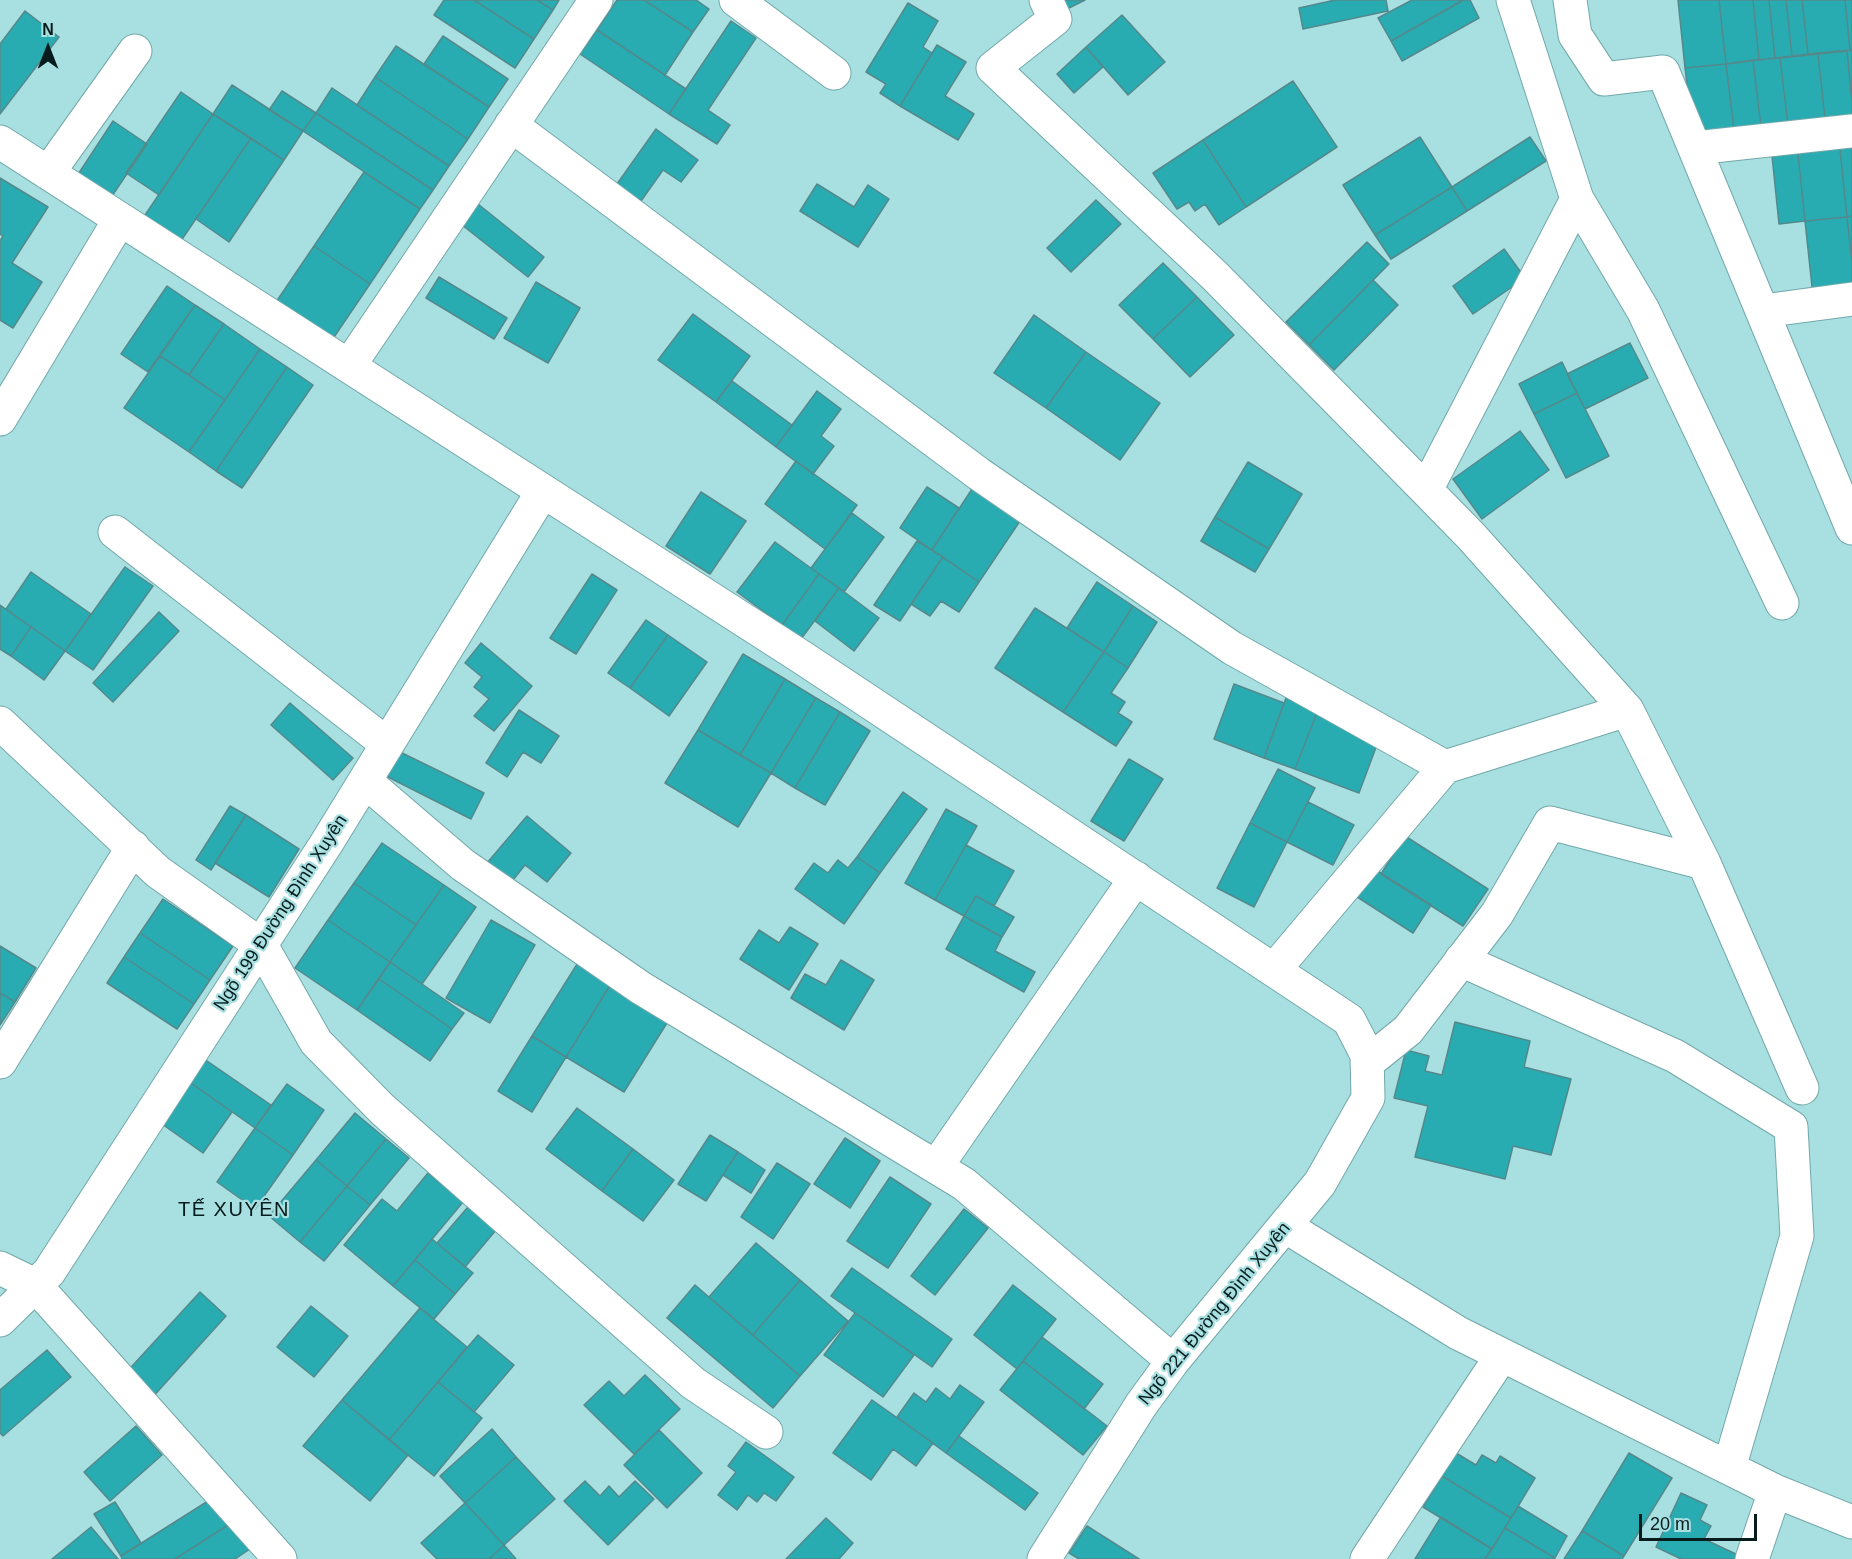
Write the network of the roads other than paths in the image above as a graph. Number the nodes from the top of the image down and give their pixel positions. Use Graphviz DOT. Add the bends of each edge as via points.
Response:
graph roads {
  1 [pos="596,0"];
  2 [pos="736,0"];
  3 [pos="1046,0"];
  4 [pos="1513,0"];
  5 [pos="1570,0"];
  6 [pos="135,51"];
  7 [pos="834,73"];
  8 [pos="512,125"];
  9 [pos="1852,131"];
  10 [pos="0,142"];
  11 [pos="1695,148"];
  12 [pos="48,173"];
  13 [pos="1577,199"];
  14 [pos="120,219"];
  15 [pos="1852,299"];
  16 [pos="1763,311"];
  17 [pos="349,366"];
  18 [pos="0,418"];
  19 [pos="1843,482"];
  20 [pos="1426,490"];
  21 [pos="543,491"];
  22 [pos="1852,528"];
  23 [pos="115,532"];
  24 [pos="1782,603"];
  25 [pos="1627,710"];
  26 [pos="0,723"];
  27 [pos="387,744"];
  28 [pos="1445,767"];
  29 [pos="365,781"];
  30 [pos="133,847"];
  31 [pos="1704,863"];
  32 [pos="1136,878"];
  33 [pos="261,945"];
  34 [pos="1461,960"];
  35 [pos="1274,970"];
  36 [pos="0,1062"];
  37 [pos="1367,1064"];
  38 [pos="1802,1088"];
  39 [pos="936,1167"];
  40 [pos="1285,1226"];
  41 [pos="0,1268"];
  42 [pos="35,1285"];
  43 [pos="0,1320"];
  44 [pos="1502,1355"];
  45 [pos="1173,1361"];
  46 [pos="766,1432"];
  47 [pos="1729,1468"];
  48 [pos="1775,1491"];
  49 [pos="1852,1522"];
  50 [pos="280,1559"];
  51 [pos="1044,1559"];
  52 [pos="1367,1559"];
  53 [pos="1752,1559"];
  1 -- 8 [label="street"];
  2 -- 7 [label="street"];
  3 -- 20 [label="street" via="1055,19 993,68 1215,276"];
  4 -- 13 [label="street"];
  5 -- 11 [label="street" via="1575,35 1604,80 1663,72"];
  6 -- 12 [label="street"];
  8 -- 17 [label="street"];
  8 -- 28 [label="street" via="979,474 1232,648"];
  9 -- 11 [label="street"];
  10 -- 12 [label="street, Ngõ 221 Đường Đình Xuyên"];
  11 -- 16 [label="street"];
  12 -- 14 [label="street, Ngõ 221 Đường Đình Xuyên"];
  13 -- 20 [label="street"];
  13 -- 24 [label="street" via="1643,310"];
  14 -- 17 [label="street, Ngõ 221 Đường Đình Xuyên"];
  14 -- 18 [label="street"];
  15 -- 16 [label="street"];
  16 -- 19 [label="street"];
  17 -- 21 [label="street, Ngõ 221 Đường Đình Xuyên"];
  19 -- 22 [label="street"];
  20 -- 25 [label="street"];
  21 -- 27 [label="street, Ngõ 199 Đường Đình Xuyên"];
  21 -- 32 [label="street, Ngõ 221 Đường Đình Xuyên"];
  23 -- 27 [label="street"];
  25 -- 28 [label="street"];
  25 -- 31 [label="street"];
  26 -- 30 [label="street"];
  27 -- 29 [label="street, Ngõ 199 Đường Đình Xuyên"];
  28 -- 35 [label="street"];
  29 -- 33 [label="street, Ngõ 199 Đường Đình Xuyên"];
  29 -- 39 [label="street" via="463,865 641,988"];
  30 -- 33 [label="street" via="158,872"];
  30 -- 36 [label="street"];
  31 -- 34 [label="street" via="1550,823 1497,914"];
  31 -- 38 [label="street"];
  32 -- 35 [label="street, Ngõ 221 Đường Đình Xuyên"];
  32 -- 39 [label="street"];
  33 -- 42 [label="street, Ngõ 199 Đường Đình Xuyên" via="49,1272"];
  33 -- 46 [label="street" via="316,1042 382,1109 693,1383"];
  34 -- 37 [label="street" via="1408,1030"];
  34 -- 47 [label="street" via="1675,1056 1791,1127 1797,1236"];
  35 -- 37 [label="street, Ngõ 221 Đường Đình Xuyên" via="1349,1020 1367,1055"];
  37 -- 40 [label="street, Ngõ 221 Đường Đình Xuyên" via="1368,1098 1320,1183"];
  39 -- 45 [label="street" via="964,1184"];
  40 -- 44 [label="street" via="1458,1333"];
  40 -- 45 [label="street, Ngõ 221 Đường Đình Xuyên"];
  41 -- 42 [label="street"];
  42 -- 43 [label="street, Ngõ 199 Đường Đình Xuyên"];
  42 -- 50 [label="street"];
  44 -- 47 [label="street"];
  44 -- 52 [label="street"];
  45 -- 51 [label="street, Ngõ 221 Đường Đình Xuyên"];
  47 -- 48 [label="street"];
  48 -- 49 [label="street"];
  48 -- 53 [label="street"];
}
